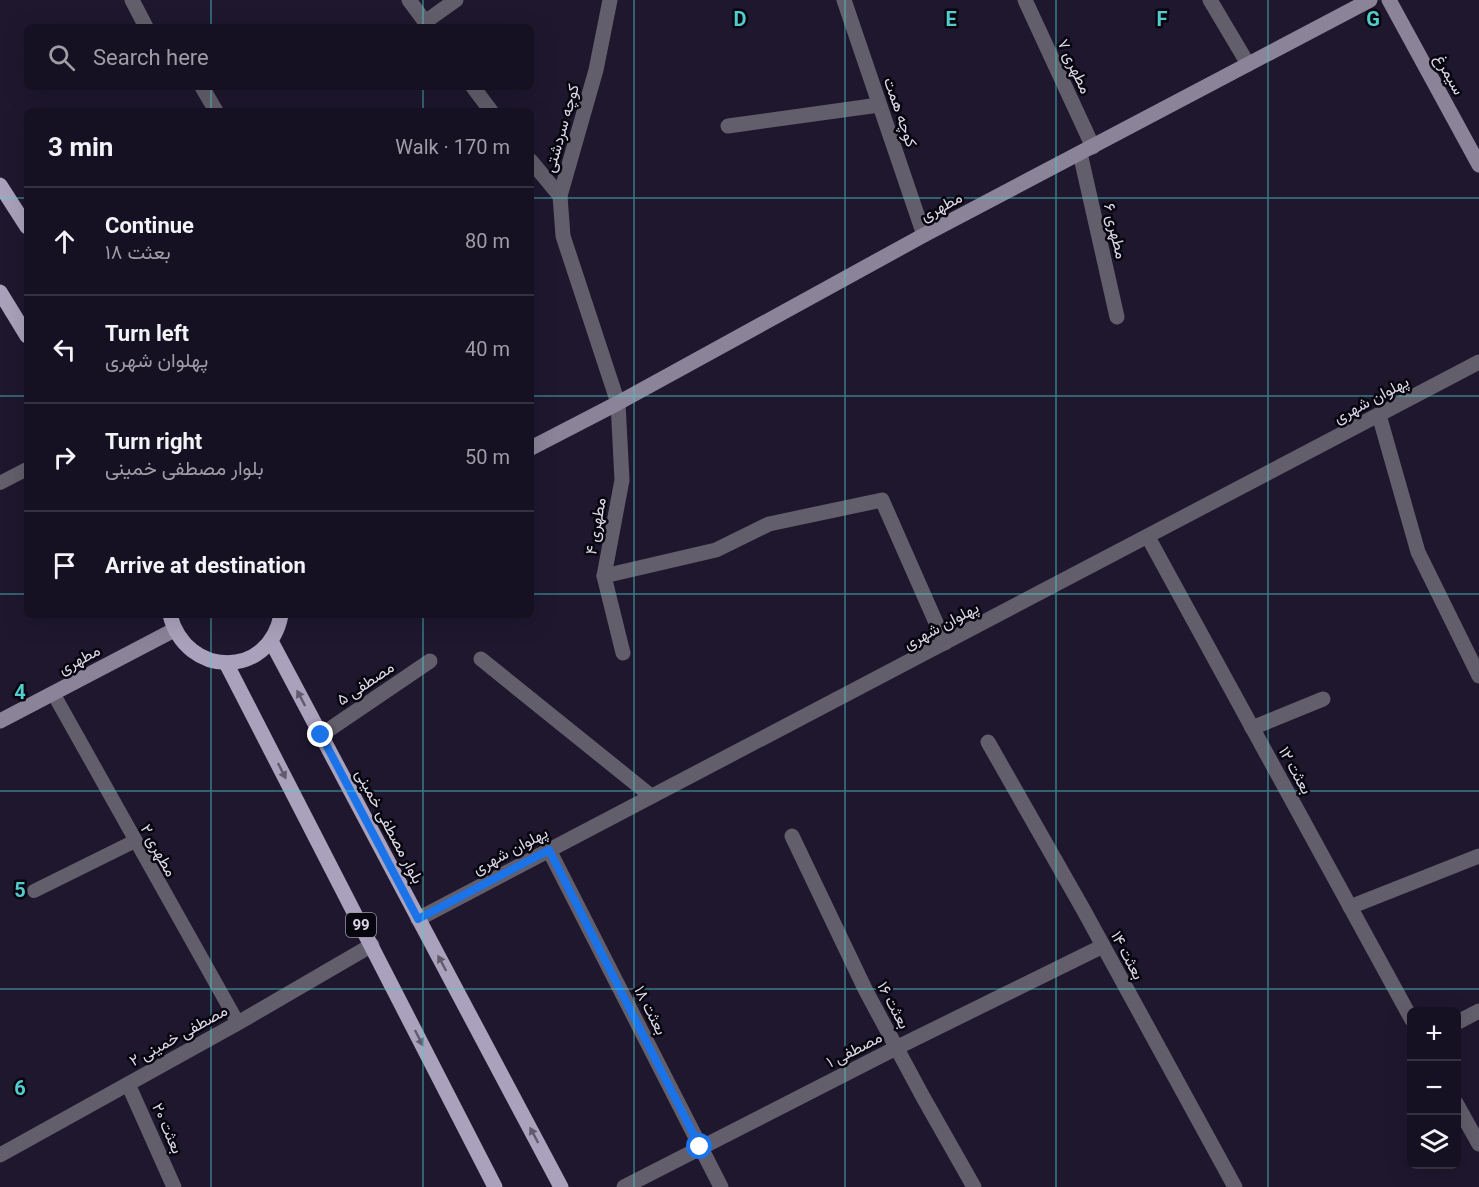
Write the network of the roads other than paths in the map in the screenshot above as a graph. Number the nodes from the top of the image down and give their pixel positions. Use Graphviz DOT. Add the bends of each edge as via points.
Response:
graph roads {
  1 [pos="132,0"];
  2 [pos="409,0"];
  3 [pos="456,0"];
  4 [pos="610,0"];
  5 [pos="844,0"];
  6 [pos="1025,0"];
  7 [pos="1210,0"];
  8 [pos="1370,0"];
  9 [pos="1389,0"];
  10 [pos="145,24"];
  11 [pos="426,24"];
  12 [pos="428,24"];
  13 [pos="1248,64"];
  14 [pos="204,90"];
  15 [pos="475,90"];
  16 [pos="879,105"];
  17 [pos="214,108"];
  18 [pos="489,108"];
  19 [pos="729,126"];
  20 [pos="1086,150"];
  21 [pos="534,165"];
  22 [pos="1479,165"];
  23 [pos="0,185"];
  24 [pos="560,196"];
  25 [pos="24,222"];
  26 [pos="924,235"];
  27 [pos="0,292"];
  28 [pos="1117,317"];
  29 [pos="24,331"];
  30 [pos="1479,362"];
  31 [pos="618,403"];
  32 [pos="1378,415"];
  33 [pos="534,446"];
  34 [pos="24,471"];
  35 [pos="0,483"];
  36 [pos="1148,537"];
  37 [pos="604,576"];
  38 [pos="280,618"];
  39 [pos="172,622"];
  40 [pos="271,641"];
  41 [pos="945,643"];
  42 [pos="623,653"];
  43 [pos="481,659"];
  44 [pos="430,661"];
  45 [pos="226,663"];
  46 [pos="1479,676"];
  47 [pos="53,693"];
  48 [pos="1323,699"];
  49 [pos="0,721"];
  50 [pos="1252,728"];
  51 [pos="321,735"];
  52 [pos="988,742"];
  53 [pos="651,796"];
  54 [pos="792,836"];
  55 [pos="135,841"];
  56 [pos="549,850"];
  57 [pos="1479,856"];
  58 [pos="34,891"];
  59 [pos="1350,907"];
  60 [pos="418,919"];
  61 [pos="372,945"];
  62 [pos="1103,946"];
  63 [pos="1407,1011"];
  64 [pos="1479,1011"];
  65 [pos="1461,1020"];
  66 [pos="238,1023"];
  67 [pos="896,1048"];
  68 [pos="128,1084"];
  69 [pos="1461,1112"];
  70 [pos="1479,1144"];
  71 [pos="700,1147"];
  72 [pos="0,1155"];
  73 [pos="174,1187"];
  74 [pos="495,1187"];
  75 [pos="561,1187"];
  76 [pos="624,1187"];
  77 [pos="721,1187"];
  78 [pos="974,1187"];
  79 [pos="1235,1187"];
  1 -- 10 [label="street"];
  2 -- 11 [label="street"];
  3 -- 12 [label="street"];
  4 -- 24 [label="street, کوچه سردشتی" via="596,70"];
  5 -- 16 [label="street, کوچه همت"];
  6 -- 20 [label="street, مطهری ۷"];
  7 -- 13 [label="street"];
  8 -- 13 [label="street, مطهری"];
  9 -- 22 [label="street, سیمرغ"];
  13 -- 20 [label="street, مطهری"];
  14 -- 17 [label="street"];
  15 -- 18 [label="street"];
  16 -- 19 [label="street"];
  16 -- 26 [label="street, کوچه همت"];
  20 -- 26 [label="street, مطهری"];
  20 -- 28 [label="street, مطهری ۶"];
  21 -- 24 [label="street"];
  23 -- 25 [label="main road"];
  24 -- 31 [label="street, کوچه سردشتی" via="563,236"];
  26 -- 31 [label="street, مطهری"];
  27 -- 29 [label="main road"];
  30 -- 32 [label="street, پهلوان شهری"];
  31 -- 33 [label="street, مطهری"];
  31 -- 37 [label="street, مطهری ۴" via="621,480"];
  32 -- 36 [label="street, پهلوان شهری"];
  32 -- 46 [label="street" via="1418,552"];
  34 -- 35 [label="lane"];
  36 -- 41 [label="street, پهلوان شهری"];
  36 -- 50 [label="street, بعثت ۱۲"];
  37 -- 41 [label="street" via="716,550 769,524 882,500"];
  37 -- 42 [label="street, مطهری ۴"];
  38 -- 40 [label="main road"];
  39 -- 45 [label="main road" via="183,644 195,654"];
  39 -- 47 [label="street, مطهری"];
  40 -- 45 [label="main road" via="243,661"];
  51 -- 40 [label="main road, بلوار مصطفی خمینی, one-way"];
  41 -- 53 [label="street, پهلوان شهری"];
  43 -- 53 [label="street"];
  44 -- 51 [label="street, مصطفی ۵"];
  45 -- 61 [label="main road, 99, one-way"];
  47 -- 49 [label="street, مطهری"];
  47 -- 55 [label="lane, مطهری ۲"];
  48 -- 50 [label="street"];
  50 -- 59 [label="street, بعثت ۱۲"];
  51 -- 60 [label="main road, بلوار مصطفی خمینی"];
  52 -- 62 [label="street, بعثت ۱۴"];
  53 -- 56 [label="street, پهلوان شهری"];
  54 -- 67 [label="street, بعثت ۱۶"];
  55 -- 58 [label="lane"];
  55 -- 66 [label="lane, مطهری ۲"];
  56 -- 60 [label="street, پهلوان شهری"];
  56 -- 71 [label="street, بعثت ۱۸"];
  57 -- 59 [label="street"];
  59 -- 63 [label="street, بعثت ۱۲"];
  75 -- 60 [label="main road, بلوار مصطفی خمینی, one-way"];
  61 -- 66 [label="street, مصطفی خمینی ۲"];
  61 -- 74 [label="main road, 99, one-way"];
  62 -- 67 [label="street, مصطفی ۱"];
  62 -- 79 [label="street, بعثت ۱۴"];
  64 -- 65 [label="street"];
  66 -- 68 [label="street, مصطفی خمینی ۲"];
  67 -- 71 [label="street, مصطفی ۱"];
  67 -- 78 [label="street, بعثت ۱۶"];
  68 -- 72 [label="street, مصطفی خمینی ۲"];
  68 -- 73 [label="street, بعثت ۲۰"];
  69 -- 70 [label="street"];
  71 -- 76 [label="street, مصطفی ۱"];
  71 -- 77 [label="street, بعثت ۱۸"];
}
